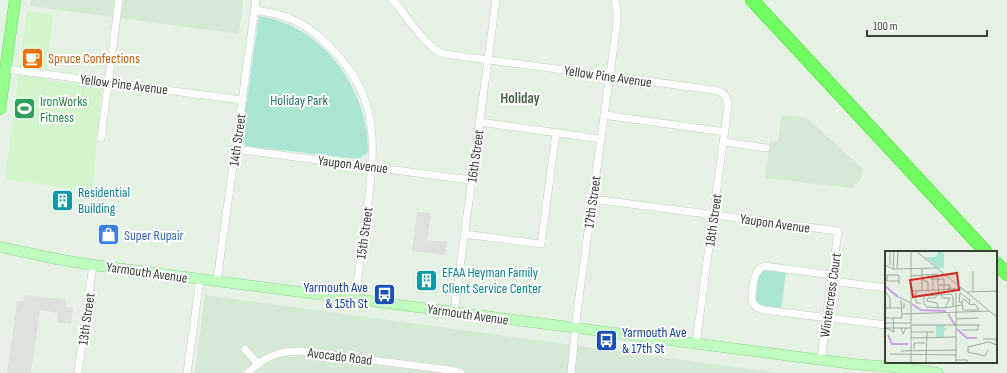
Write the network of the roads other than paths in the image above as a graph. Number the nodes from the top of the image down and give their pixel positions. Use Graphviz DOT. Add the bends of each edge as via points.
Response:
graph roads {
  1 [pos="15,0"];
  2 [pos="119,0"];
  3 [pos="256,0"];
  4 [pos="394,0"];
  5 [pos="496,0"];
  6 [pos="615,0"];
  7 [pos="752,0"];
  8 [pos="255,10"];
  9 [pos="488,60"];
  10 [pos="6,69"];
  11 [pos="609,76"];
  12 [pos="108,82"];
  13 [pos="726,97"];
  14 [pos="242,100"];
  15 [pos="0,109"];
  16 [pos="604,115"];
  17 [pos="479,122"];
  18 [pos="725,132"];
  19 [pos="556,133"];
  20 [pos="101,138"];
  21 [pos="601,139"];
  22 [pos="724,142"];
  23 [pos="766,148"];
  24 [pos="236,149"];
  25 [pos="372,167"];
  26 [pos="471,180"];
  27 [pos="592,199"];
  28 [pos="714,215"];
  29 [pos="838,231"];
  30 [pos="464,234"];
  31 [pos="0,247"];
  32 [pos="985,251"];
  33 [pos="997,263"];
  34 [pos="93,265"];
  35 [pos="1007,274"];
  36 [pos="832,278"];
  37 [pos="200,279"];
  38 [pos="217,281"];
  39 [pos="885,288"];
  40 [pos="355,299"];
  41 [pos="454,312"];
  42 [pos="827,318"];
  43 [pos="885,326"];
  44 [pos="576,328"];
  45 [pos="696,343"];
  46 [pos="245,349"];
  47 [pos="821,360"];
  48 [pos="258,364"];
  49 [pos="78,373"];
  50 [pos="187,373"];
  51 [pos="248,373"];
  52 [pos="461,373"];
  53 [pos="571,373"];
  54 [pos="938,373"];
  1 -- 10 [label="main road"];
  2 -- 12 [label="street"];
  3 -- 8 [label="street, 14th Street"];
  4 -- 9 [label="street, Yellow Pine Avenue" via="429,45 437,51 447,55"];
  5 -- 9 [label="street, 16th Street"];
  6 -- 11 [label="street, 17th Street" via="617,17"];
  7 -- 32 [label="highway"];
  8 -- 14 [label="street, 14th Street"];
  8 -- 25 [label="street, 15th Street" via="280,15 303,26 330,47 345,64 361,89 369,110 373,136"];
  9 -- 11 [label="street, Yellow Pine Avenue"];
  9 -- 17 [label="street, 16th Street"];
  10 -- 12 [label="street, Yellow Pine Avenue"];
  10 -- 15 [label="main road"];
  11 -- 13 [label="street, Yellow Pine Avenue" via="714,90"];
  11 -- 16 [label="street, 17th Street"];
  12 -- 14 [label="street, Yellow Pine Avenue"];
  12 -- 20 [label="street"];
  13 -- 18 [label="street, 18th Street" via="728,106"];
  14 -- 24 [label="street, 14th Street"];
  16 -- 18 [label="street"];
  16 -- 21 [label="street, 17th Street"];
  17 -- 19 [label="street"];
  17 -- 26 [label="street, 16th Street"];
  18 -- 22 [label="street, 18th Street"];
  19 -- 21 [label="street"];
  19 -- 30 [label="street" via="541,244"];
  21 -- 27 [label="street, 17th Street"];
  22 -- 23 [label="street"];
  22 -- 28 [label="street, 18th Street"];
  24 -- 25 [label="street, Yaupon Avenue"];
  24 -- 38 [label="street, 14th Street"];
  25 -- 26 [label="street, Yaupon Avenue"];
  25 -- 40 [label="street, 15th Street"];
  26 -- 30 [label="street, 16th Street"];
  27 -- 28 [label="street, Yaupon Avenue"];
  27 -- 44 [label="street, 17th Street"];
  28 -- 29 [label="street, Yaupon Avenue"];
  28 -- 45 [label="street, 18th Street"];
  29 -- 36 [label="street, Wintercress Court"];
  30 -- 41 [label="street, 16th Street"];
  31 -- 34 [label="street, Yarmouth Avenue"];
  33 -- 35 [label="highway"];
  34 -- 37 [label="street, Yarmouth Avenue"];
  34 -- 49 [label="street, 13th Street"];
  36 -- 39 [label="street"];
  36 -- 42 [label="street, Wintercress Court"];
  36 -- 42 [label="street" via="763,267 755,275 752,293 752,302 759,308"];
  37 -- 38 [label="street, Yarmouth Avenue"];
  37 -- 50 [label="street"];
  38 -- 40 [label="street, Yarmouth Avenue"];
  40 -- 41 [label="street, Yarmouth Avenue"];
  41 -- 44 [label="street, Yarmouth Avenue"];
  42 -- 43 [label="street"];
  42 -- 47 [label="street, Wintercress Court"];
  44 -- 45 [label="street, Yarmouth Avenue"];
  44 -- 53 [label="street, 17th Street"];
  45 -- 47 [label="street, Yarmouth Avenue"];
  46 -- 48 [label="street"];
  47 -- 54 [label="street, Yarmouth Avenue"];
  48 -- 51 [label="street, Avocado Road"];
  48 -- 52 [label="street, Avocado Road" via="271,356 288,351 300,351"];
}
